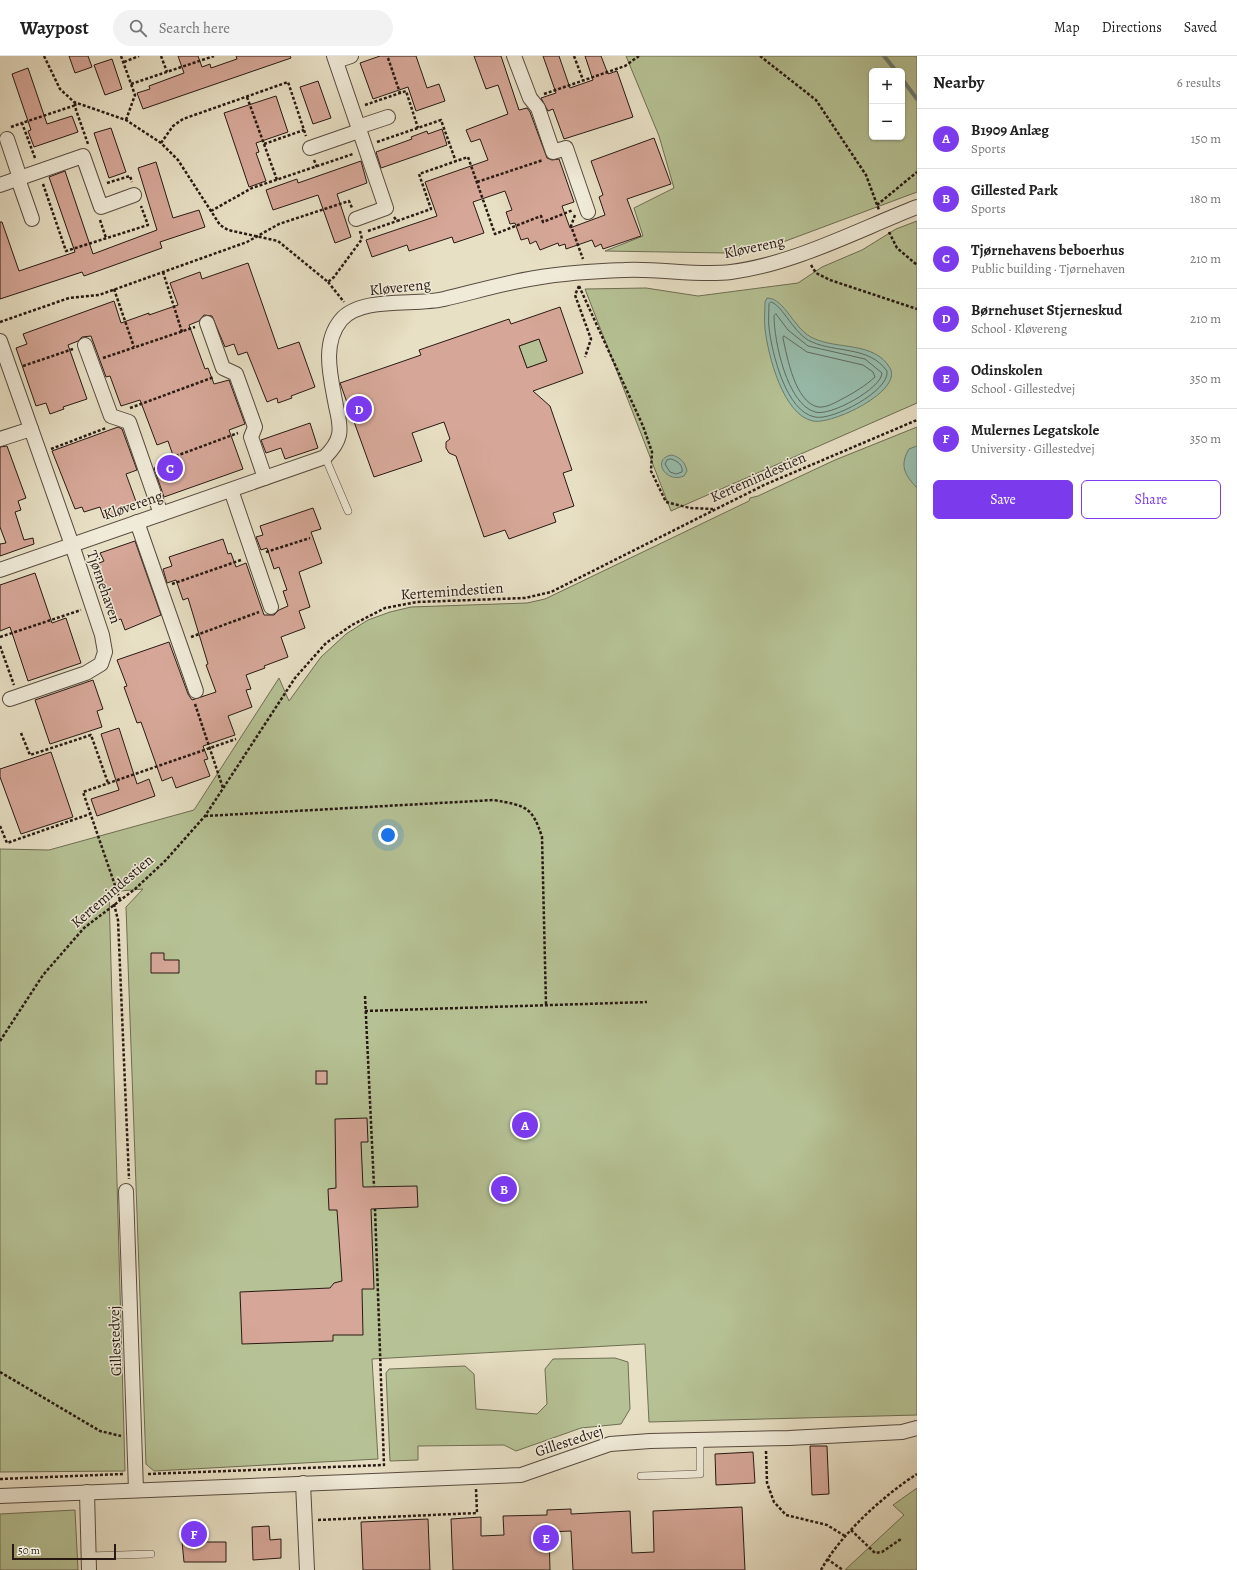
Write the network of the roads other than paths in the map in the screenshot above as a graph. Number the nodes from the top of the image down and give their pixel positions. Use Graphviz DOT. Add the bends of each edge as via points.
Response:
graph roads {
  1 [pos="351,56"];
  2 [pos="514,56"];
  3 [pos="335,59"];
  4 [pos="388,116"];
  5 [pos="359,129"];
  6 [pos="6,139"];
  7 [pos="310,148"];
  8 [pos="19,178"];
  9 [pos="0,185"];
  10 [pos="134,195"];
  11 [pos="917,207"];
  12 [pos="588,212"];
  13 [pos="32,219"];
  14 [pos="356,219"];
  15 [pos="207,323"];
  16 [pos="0,341"];
  17 [pos="85,345"];
  18 [pos="31,429"];
  19 [pos="0,440"];
  20 [pos="325,457"];
  21 [pos="265,478"];
  22 [pos="231,490"];
  23 [pos="348,511"];
  24 [pos="161,514"];
  25 [pos="137,522"];
  26 [pos="72,545"];
  27 [pos="0,570"];
  28 [pos="271,607"];
  29 [pos="196,691"];
  30 [pos="14,697"];
  31 [pos="128,1187"];
  32 [pos="917,1428"];
  33 [pos="700,1440"];
  34 [pos="641,1476"];
  35 [pos="303,1483"];
  36 [pos="136,1490"];
  37 [pos="86,1492"];
  38 [pos="0,1496"];
  39 [pos="151,1554"];
  40 [pos="89,1563"];
  41 [pos="307,1570"];
  1 -- 3 [label="street"];
  2 -- 12 [label="street" via="530,98 538,108 552,152 566,148"];
  3 -- 5 [label="street"];
  4 -- 5 [label="street"];
  5 -- 7 [label="street"];
  5 -- 14 [label="street" via="386,208"];
  6 -- 8 [label="street"];
  8 -- 9 [label="street"];
  8 -- 10 [label="street" via="83,156 101,207"];
  8 -- 13 [label="street"];
  11 -- 20 [label="street, Kløvereng" via="804,253 767,265 731,272 626,270 580,279 534,278 437,301 376,303 352,312 341,319 332,334 329,349 329,372 339,420 339,436"];
  15 -- 21 [label="street" via="223,368 236,374 255,427 251,437"];
  16 -- 18 [label="street, Tjørnehaven"];
  17 -- 24 [label="street" via="111,416 129,422"];
  18 -- 19 [label="street"];
  18 -- 26 [label="street, Tjørnehaven"];
  20 -- 21 [label="street, Kløvereng"];
  20 -- 23 [label="lane"];
  21 -- 22 [label="street, Kløvereng"];
  22 -- 24 [label="street, Kløvereng"];
  22 -- 28 [label="street"];
  24 -- 25 [label="street, Kløvereng"];
  25 -- 26 [label="street, Kløvereng"];
  25 -- 29 [label="street"];
  26 -- 27 [label="street, Kløvereng"];
  26 -- 30 [label="street, Tjørnehaven" via="106,652 101,664 86,673"];
  31 -- 36 [label="street, Gillestedvej"];
  32 -- 33 [label="street, Gillestedvej" via="902,1432"];
  33 -- 34 [label="lane" via="700,1474"];
  33 -- 35 [label="street, Gillestedvej" via="610,1444 522,1475"];
  35 -- 36 [label="street, Gillestedvej"];
  35 -- 41 [label="street"];
  36 -- 37 [label="street, Gillestedvej"];
  37 -- 38 [label="street, Gillestedvej"];
  37 -- 40 [label="street"];
  39 -- 40 [label="lane"];
}
